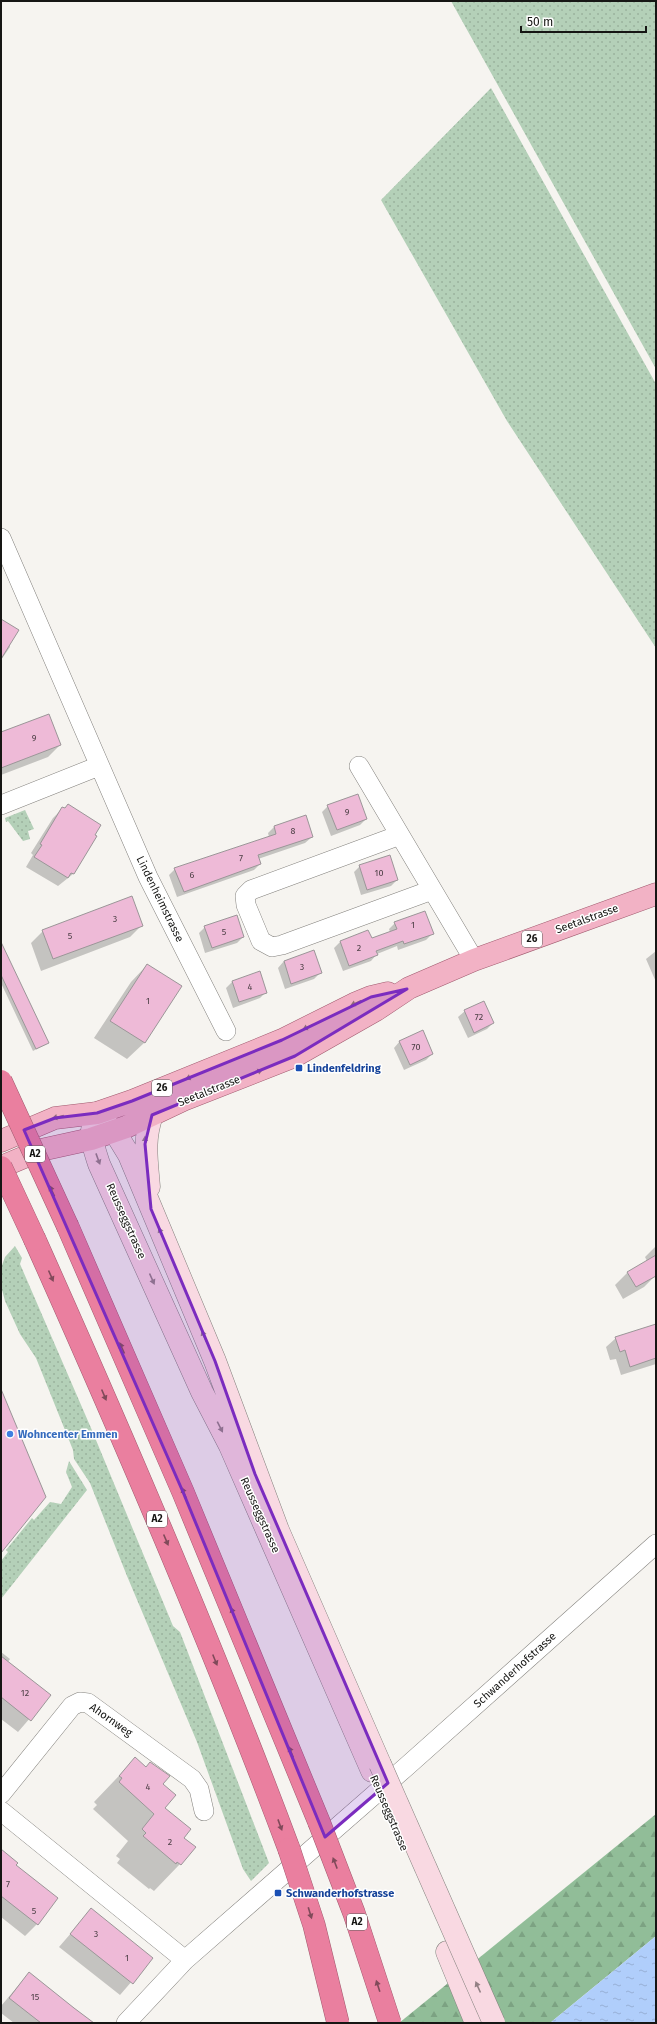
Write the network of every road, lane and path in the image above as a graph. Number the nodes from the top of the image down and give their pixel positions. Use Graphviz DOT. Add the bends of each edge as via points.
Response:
graph roads {
  1 [pos="1,538"];
  2 [pos="99,766"];
  3 [pos="359,766"];
  4 [pos="1,804"];
  5 [pos="400,835"];
  6 [pos="432,890"];
  7 [pos="656,894"];
  8 [pos="474,960"];
  9 [pos="407,989"];
  10 [pos="226,1031"];
  11 [pos="1,1081"];
  12 [pos="97,1113"];
  13 [pos="152,1115"];
  14 [pos="114,1132"];
  15 [pos="91,1139"];
  16 [pos="1,1141"];
  17 [pos="1,1167"];
  18 [pos="151,1209"];
  19 [pos="656,1544"];
  20 [pos="376,1768"];
  21 [pos="1,1794"];
  22 [pos="1,1811"];
  23 [pos="204,1811"];
  24 [pos="185,1960"];
  25 [pos="126,2023"];
  26 [pos="338,2023"];
  27 [pos="390,2023"];
  28 [pos="476,2023"];
  29 [pos="494,2023"];
  1 -- 2 [label="street, Lindenheimstrasse"];
  2 -- 4 [label="street"];
  2 -- 10 [label="street, Lindenheimstrasse" via="148,877"];
  3 -- 5 [label="street"];
  5 -- 6 [label="street"];
  5 -- 6 [label="street" via="251,890 245,896 246,905 260,941 272,947 282,945"];
  6 -- 8 [label="street"];
  7 -- 8 [label="main road, Seetalstrasse / 26"];
  8 -- 9 [label="main road, Seetalstrasse / 26"];
  9 -- 12 [label="main road, Seetalstrasse / 26, one-way" via="371,997 277,1042"];
  13 -- 9 [label="main road, Seetalstrasse / 26, one-way" via="294,1056 376,1010"];
  27 -- 11 [label="highway, A2, one-way, bridge" via="354,1913 319,1822 183,1492 68,1227"];
  12 -- 14 [label="main road, Reusseggstrasse"];
  12 -- 15 [label="main road, Reusseggstrasse"];
  12 -- 16 [label="main road, Seetalstrasse / 26, one-way" via="55,1118"];
  13 -- 14 [label="main road, Seetalstrasse / 26"];
  18 -- 13 [label="main road, Reusseggstrasse, one-way" via="145,1135"];
  14 -- 15 [label="main road, Seetalstrasse / 26"];
  14 -- 18 [label="main road, Reusseggstrasse" via="129,1156"];
  15 -- 17 [label="main road, Seetalstrasse / 26" via="41,1150"];
  15 -- 20 [label="main road, Reusseggstrasse, one-way" via="99,1164 202,1392 230,1446"];
  17 -- 26 [label="highway, A2, one-way, bridge" via="140,1478 222,1677 289,1849 314,1925"];
  20 -- 18 [label="main road, Reusseggstrasse, one-way" via="278,1530 215,1361"];
  19 -- 24 [label="street, Schwanderhofstrasse"];
  20 -- 28 [label="main road, Reusseggstrasse"];
  29 -- 20 [label="main road, Reusseggstrasse, one-way, bridge"];
  21 -- 23 [label="street, Ahornweg" via="72,1706 80,1702 88,1703 192,1779 199,1789"];
  22 -- 24 [label="street"];
  24 -- 25 [label="street, Schwanderhofstrasse"];
}
